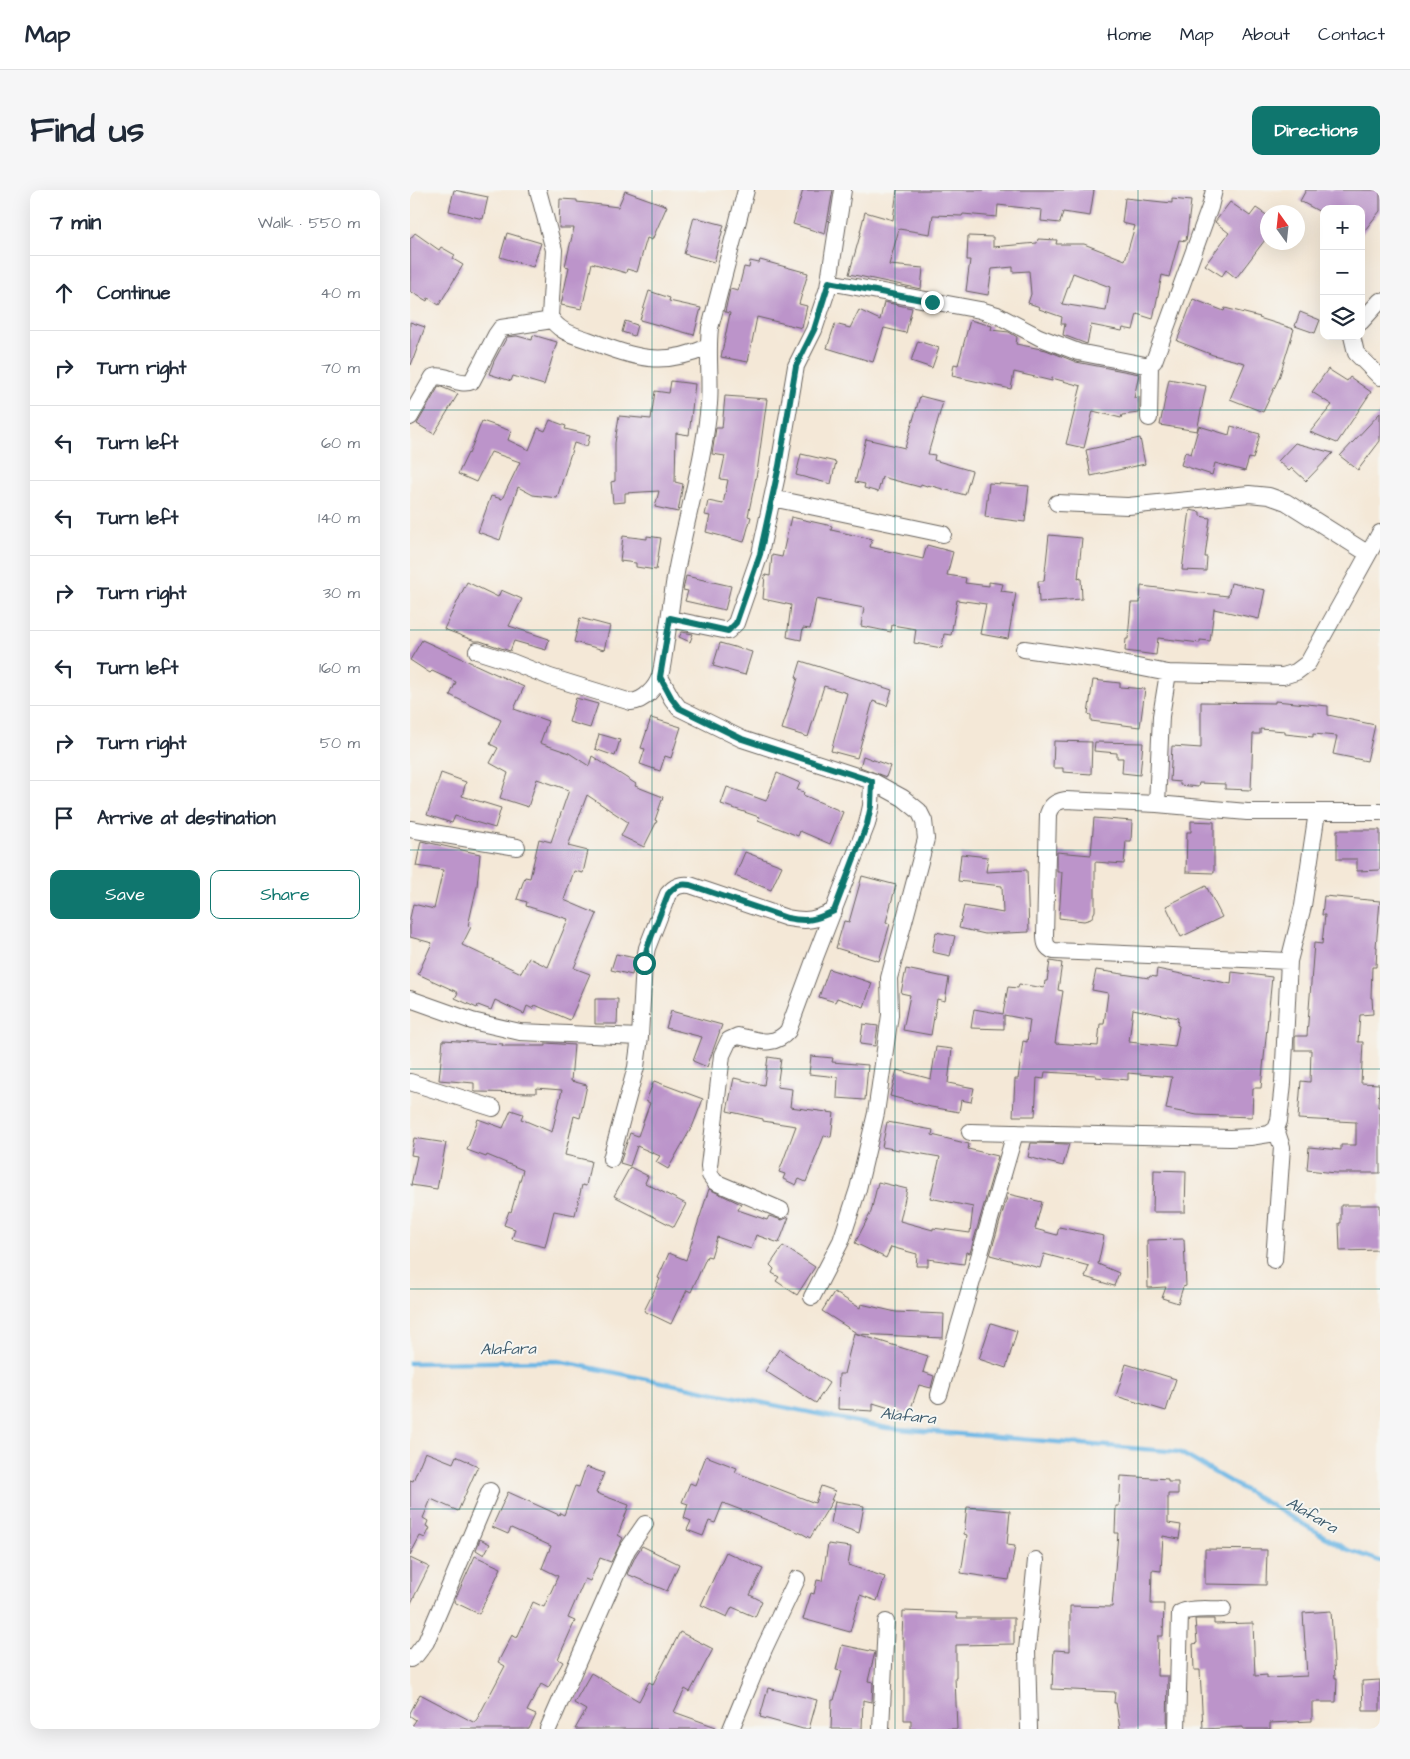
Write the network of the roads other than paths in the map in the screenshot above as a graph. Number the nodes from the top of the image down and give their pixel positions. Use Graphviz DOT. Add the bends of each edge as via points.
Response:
graph roads {
  1 [pos="538,190"];
  2 [pos="746,190"];
  3 [pos="843,190"];
  4 [pos="1211,191"];
  5 [pos="829,282"];
  6 [pos="1380,301"];
  7 [pos="1365,318"];
  8 [pos="552,320"];
  9 [pos="1353,340"];
  10 [pos="708,347"];
  11 [pos="1150,364"];
  12 [pos="1380,377"];
  13 [pos="410,417"];
  14 [pos="1149,418"];
  15 [pos="772,498"];
  16 [pos="1057,503"];
  17 [pos="1380,533"];
  18 [pos="943,534"];
  19 [pos="1367,553"];
  20 [pos="670,618"];
  21 [pos="1024,649"];
  22 [pos="477,650"];
  23 [pos="1168,672"];
  24 [pos="660,677"];
  25 [pos="872,781"];
  26 [pos="1157,804"];
  27 [pos="1317,812"];
  28 [pos="1380,812"];
  29 [pos="410,829"];
  30 [pos="517,847"];
  31 [pos="834,911"];
  32 [pos="1290,961"];
  33 [pos="410,999"];
  34 [pos="640,1037"];
  35 [pos="410,1082"];
  36 [pos="493,1108"];
  37 [pos="1276,1129"];
  38 [pos="970,1132"];
  39 [pos="1015,1133"];
  40 [pos="611,1159"];
  41 [pos="781,1210"];
  42 [pos="1274,1260"];
  43 [pos="812,1297"];
  44 [pos="938,1396"];
  45 [pos="490,1491"];
  46 [pos="645,1524"];
  47 [pos="1036,1560"];
  48 [pos="797,1579"];
  49 [pos="1224,1609"];
  50 [pos="886,1622"];
  51 [pos="410,1659"];
  52 [pos="548,1729"];
  53 [pos="731,1729"];
  54 [pos="881,1729"];
  55 [pos="1028,1729"];
  56 [pos="1177,1729"];
  1 -- 8 [label="street" via="554,250 549,310"];
  2 -- 10 [label="street" via="710,328"];
  3 -- 5 [label="street"];
  4 -- 11 [label="street" via="1210,206"];
  5 -- 11 [label="street" via="980,310 1078,352"];
  5 -- 15 [label="street" via="814,330 796,366"];
  6 -- 7 [label="street"];
  8 -- 10 [label="street" via="561,330 623,354 646,358 688,356"];
  8 -- 13 [label="street" via="501,328 472,381 433,377"];
  9 -- 12 [label="street" via="1356,353"];
  10 -- 20 [label="street" via="710,386 704,448 675,579"];
  11 -- 14 [label="street"];
  15 -- 18 [label="street"];
  15 -- 20 [label="street" via="760,554 736,623 728,631"];
  16 -- 19 [label="street" via="1128,506 1249,494 1269,496 1286,502"];
  17 -- 19 [label="street"];
  19 -- 23 [label="street" via="1308,663 1296,672 1283,676"];
  20 -- 24 [label="street"];
  21 -- 23 [label="street"];
  22 -- 24 [label="street" via="631,702 647,696"];
  23 -- 26 [label="street" via="1161,716"];
  24 -- 25 [label="street" via="679,708 715,726 742,739"];
  25 -- 31 [label="street" via="867,824"];
  25 -- 43 [label="street" via="919,810 926,839 888,978 890,1015 876,1113 858,1189 841,1241"];
  26 -- 27 [label="street" via="1247,812"];
  26 -- 32 [label="street" via="1065,800 1051,806 1048,814 1047,947 1054,951"];
  27 -- 28 [label="street"];
  27 -- 32 [label="street" via="1303,906"];
  29 -- 30 [label="street"];
  31 -- 34 [label="street" via="814,921 802,921 690,885 674,887 668,894 647,948"];
  31 -- 41 [label="street" via="788,1031 781,1039 772,1042 738,1036 729,1040 722,1055 710,1175 715,1182"];
  32 -- 37 [label="street" via="1283,1083"];
  33 -- 34 [label="street" via="472,1021 520,1032"];
  34 -- 40 [label="street" via="636,1066"];
  35 -- 36 [label="street"];
  37 -- 39 [label="street" via="1269,1134 1230,1138"];
  37 -- 42 [label="street" via="1282,1147"];
  38 -- 39 [label="street"];
  39 -- 44 [label="street"];
  45 -- 51 [label="street" via="426,1642"];
  46 -- 52 [label="street" via="627,1550"];
  47 -- 55 [label="street" via="1028,1650"];
  48 -- 53 [label="street"];
  49 -- 56 [label="street" via="1180,1613"];
  50 -- 54 [label="street"];
}
